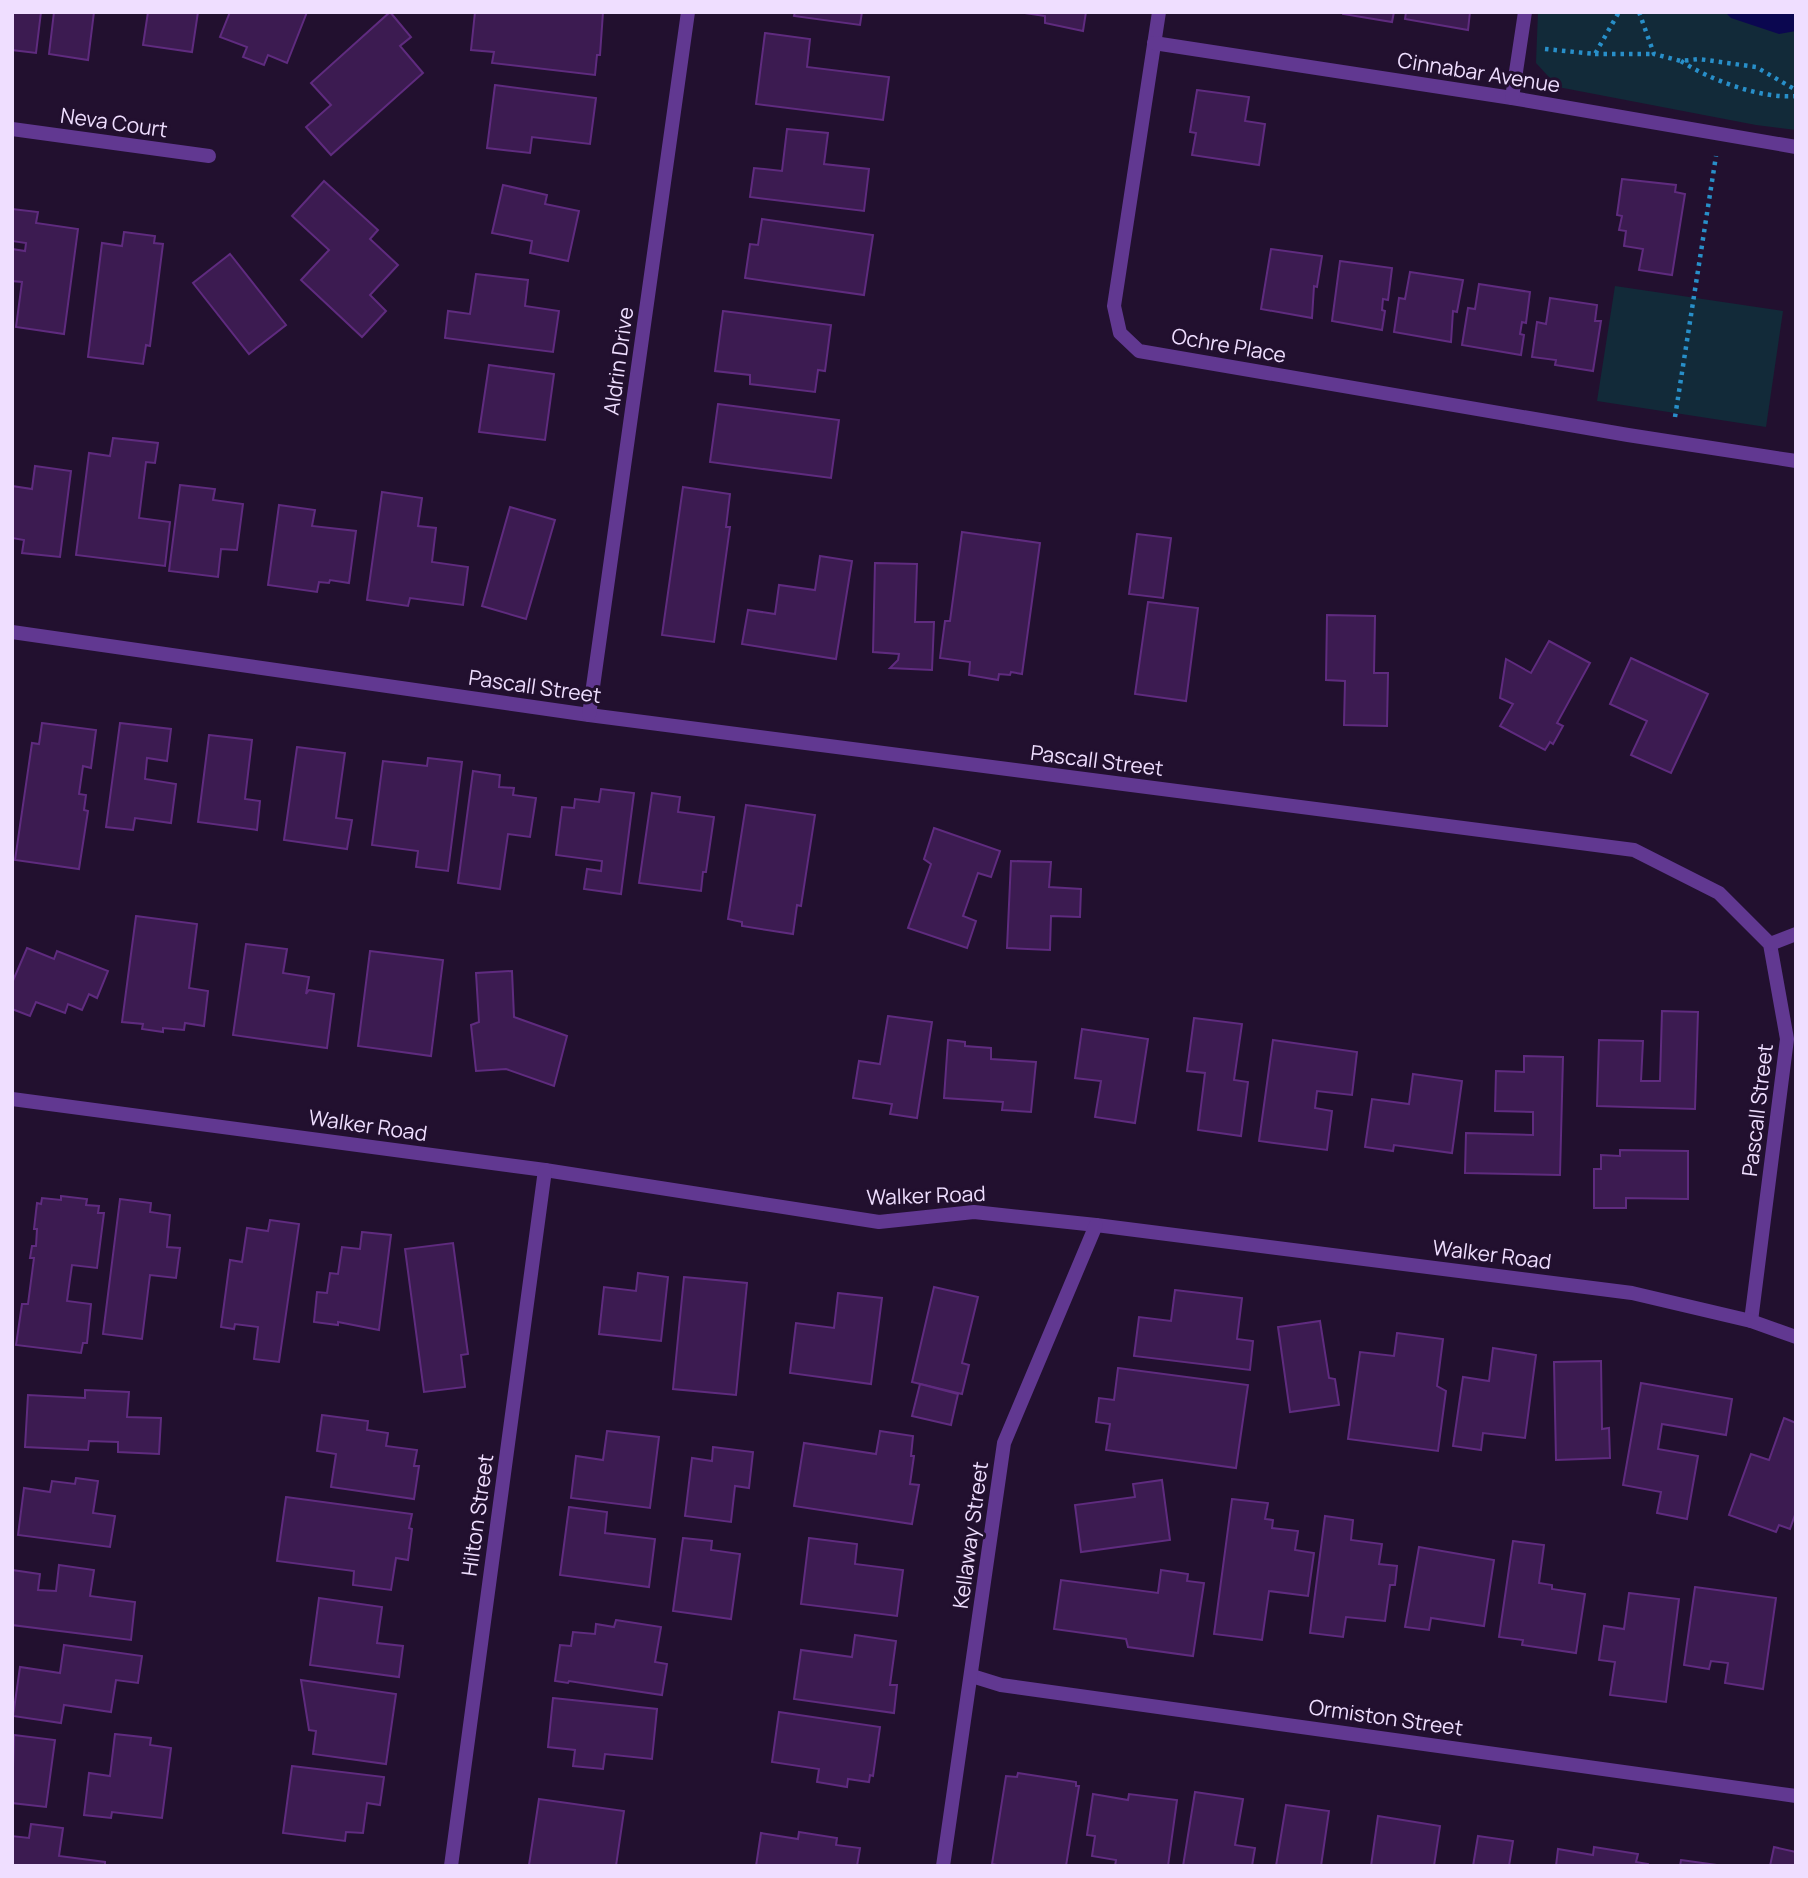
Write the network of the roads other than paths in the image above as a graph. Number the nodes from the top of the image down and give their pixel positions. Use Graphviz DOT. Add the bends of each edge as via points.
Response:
graph roads {
  1 [pos="688,12"];
  2 [pos="1159,12"];
  3 [pos="1525,12"];
  4 [pos="1154,43"];
  5 [pos="1512,98"];
  6 [pos="12,129"];
  7 [pos="1796,147"];
  8 [pos="209,156"];
  9 [pos="1796,461"];
  10 [pos="12,632"];
  11 [pos="589,715"];
  12 [pos="1796,934"];
  13 [pos="1770,944"];
  14 [pos="12,1099"];
  15 [pos="545,1170"];
  16 [pos="1096,1225"];
  17 [pos="1751,1321"];
  18 [pos="1796,1337"];
  19 [pos="972,1676"];
  20 [pos="1796,1796"];
  21 [pos="451,1866"];
  22 [pos="943,1866"];
  1 -- 11 [label="street, Aldrin Drive"];
  2 -- 4 [label="street, Ochre Place"];
  3 -- 5 [label="street"];
  4 -- 5 [label="street, Cinnabar Avenue"];
  4 -- 9 [label="street, Ochre Place" via="1114,306 1120,333 1139,351"];
  5 -- 7 [label="street, Cinnabar Avenue"];
  6 -- 8 [label="street, Neva Court"];
  10 -- 11 [label="street, Pascall Street"];
  11 -- 13 [label="street, Pascall Street" via="1634,850 1719,893"];
  12 -- 13 [label="street"];
  13 -- 17 [label="street, Pascall Street" via="1787,1039"];
  14 -- 15 [label="street, Walker Road"];
  15 -- 16 [label="street, Walker Road" via="879,1222 974,1212"];
  15 -- 21 [label="street, Hilton Street"];
  16 -- 17 [label="street, Walker Road" via="1632,1293"];
  16 -- 19 [label="street, Kellaway Street" via="1004,1443"];
  17 -- 18 [label="street, Walker Road"];
  19 -- 20 [label="street, Ormiston Street" via="1001,1685"];
  19 -- 22 [label="street, Kellaway Street"];
}
